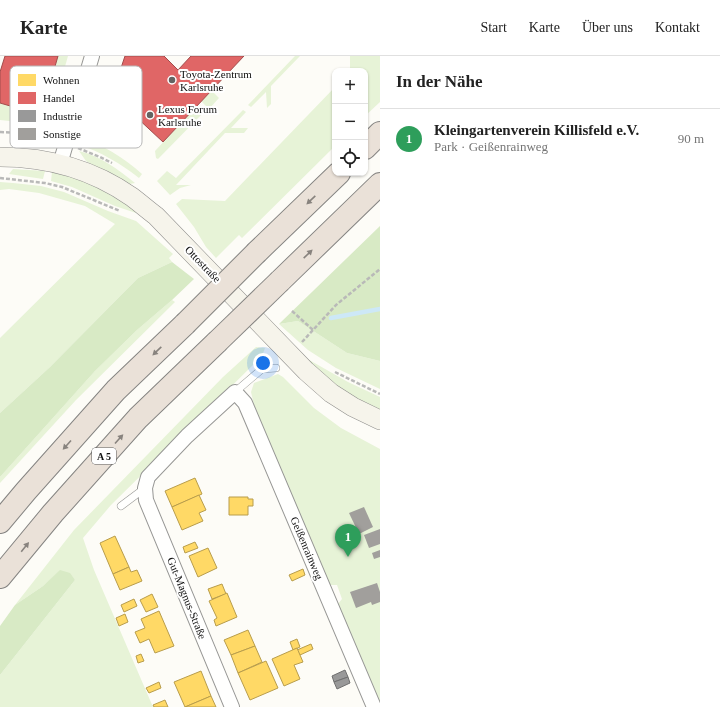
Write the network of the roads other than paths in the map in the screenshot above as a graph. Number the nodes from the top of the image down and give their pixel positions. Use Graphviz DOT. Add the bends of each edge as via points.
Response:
graph roads {
  1 [pos="92,56"];
  2 [pos="89,66"];
  3 [pos="380,133"];
  4 [pos="368,145"];
  5 [pos="65,148"];
  6 [pos="0,157"];
  7 [pos="60,164"];
  8 [pos="336,176"];
  9 [pos="380,184"];
  10 [pos="276,368"];
  11 [pos="235,392"];
  12 [pos="380,420"];
  13 [pos="145,488"];
  14 [pos="121,506"];
  15 [pos="0,522"];
  16 [pos="0,577"];
  17 [pos="232,707"];
  18 [pos="374,707"];
  1 -- 2 [label="street"];
  3 -- 4 [label="highway"];
  5 -- 7 [label="street"];
  6 -- 7 [label="main road, Ottostraße" via="25,157"];
  7 -- 12 [label="main road, Ottostraße" via="100,178 132,197 156,216 306,371 353,407"];
  8 -- 15 [label="highway, one-way, bridge" via="116,390"];
  16 -- 9 [label="highway, A 5, one-way, bridge" via="138,418"];
  10 -- 11 [label="lane" via="262,369"];
  11 -- 13 [label="street" via="186,436 148,477"];
  11 -- 18 [label="street, Geißenrainweg" via="245,403"];
  13 -- 14 [label="lane"];
  13 -- 17 [label="street, Gut-Magnus-Straße" via="146,500"];
}
